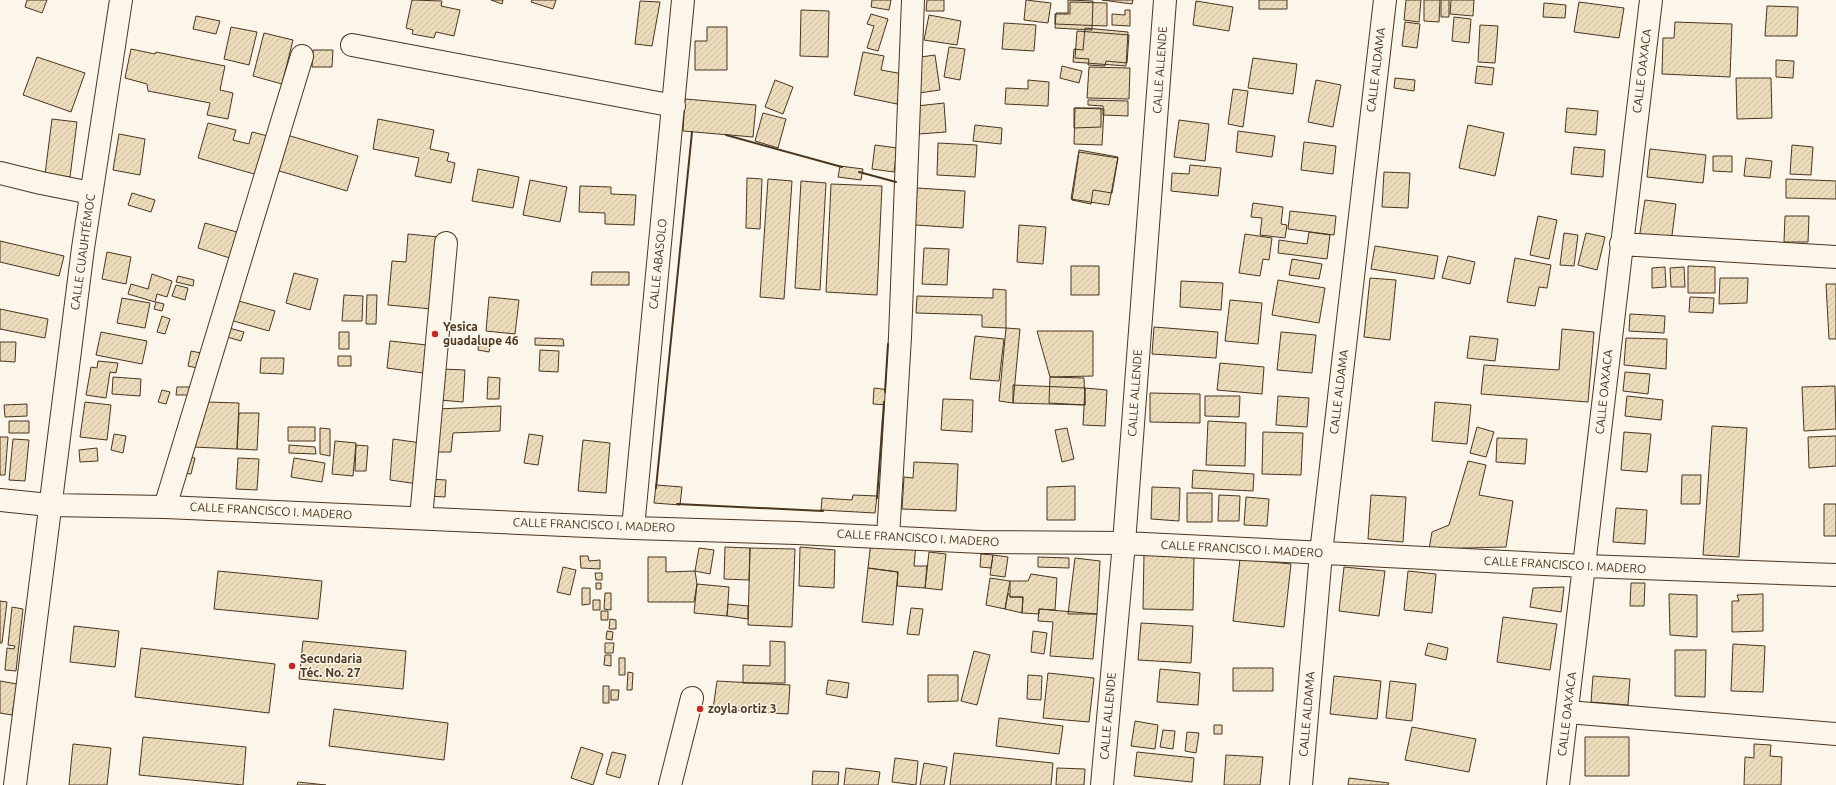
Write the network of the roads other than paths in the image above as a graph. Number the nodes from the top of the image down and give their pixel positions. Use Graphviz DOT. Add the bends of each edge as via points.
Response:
graph roads {
  1 [pos="121,0"];
  2 [pos="683,0"];
  3 [pos="913,0"];
  4 [pos="1165,0"];
  5 [pos="1384,0"];
  6 [pos="1651,0"];
  7 [pos="352,46"];
  8 [pos="302,56"];
  9 [pos="674,106"];
  10 [pos="0,173"];
  11 [pos="91,193"];
  12 [pos="446,243"];
  13 [pos="1621,244"];
  14 [pos="1836,258"];
  15 [pos="0,500"];
  16 [pos="49,505"];
  17 [pos="165,506"];
  18 [pos="421,518"];
  19 [pos="633,528"];
  20 [pos="888,537"];
  21 [pos="1124,544"];
  22 [pos="1321,553"];
  23 [pos="1585,566"];
  24 [pos="1836,575"];
  25 [pos="692,698"];
  26 [pos="1567,712"];
  27 [pos="1836,734"];
  28 [pos="15,785"];
  29 [pos="670,785"];
  30 [pos="1102,785"];
  31 [pos="1301,785"];
  32 [pos="1558,785"];
  1 -- 11 [label="street, CALLE CUAUHTÉMOC"];
  2 -- 9 [label="street, CALLE ABASOLO"];
  3 -- 20 [label="street" via="900,337"];
  4 -- 21 [label="street, CALLE ALLENDE"];
  5 -- 22 [label="street, CALLE ALDAMA"];
  6 -- 13 [label="street, CALLE OAXACA"];
  7 -- 9 [label="street"];
  8 -- 17 [label="street"];
  9 -- 19 [label="street, CALLE ABASOLO"];
  10 -- 11 [label="street"];
  11 -- 16 [label="street, CALLE CUAUHTÉMOC"];
  12 -- 18 [label="street"];
  13 -- 14 [label="street"];
  13 -- 23 [label="street, CALLE OAXACA"];
  15 -- 16 [label="street, CALLE FRANCISCO I. MADERO"];
  16 -- 17 [label="street, CALLE FRANCISCO I. MADERO"];
  16 -- 28 [label="street, CALLE CUAUHTÉMOC"];
  17 -- 18 [label="street, CALLE FRANCISCO I. MADERO"];
  18 -- 19 [label="street, CALLE FRANCISCO I. MADERO"];
  19 -- 20 [label="street, CALLE FRANCISCO I. MADERO"];
  20 -- 21 [label="street, CALLE FRANCISCO I. MADERO" via="981,542"];
  21 -- 22 [label="street, CALLE FRANCISCO I. MADERO"];
  21 -- 30 [label="street, CALLE ALLENDE"];
  22 -- 23 [label="street, CALLE FRANCISCO I. MADERO"];
  22 -- 31 [label="street, CALLE ALDAMA"];
  23 -- 24 [label="street, CALLE FRANCISCO I. MADERO"];
  23 -- 26 [label="street, CALLE OAXACA"];
  25 -- 29 [label="street"];
  26 -- 27 [label="street"];
  26 -- 32 [label="street, CALLE OAXACA"];
}
